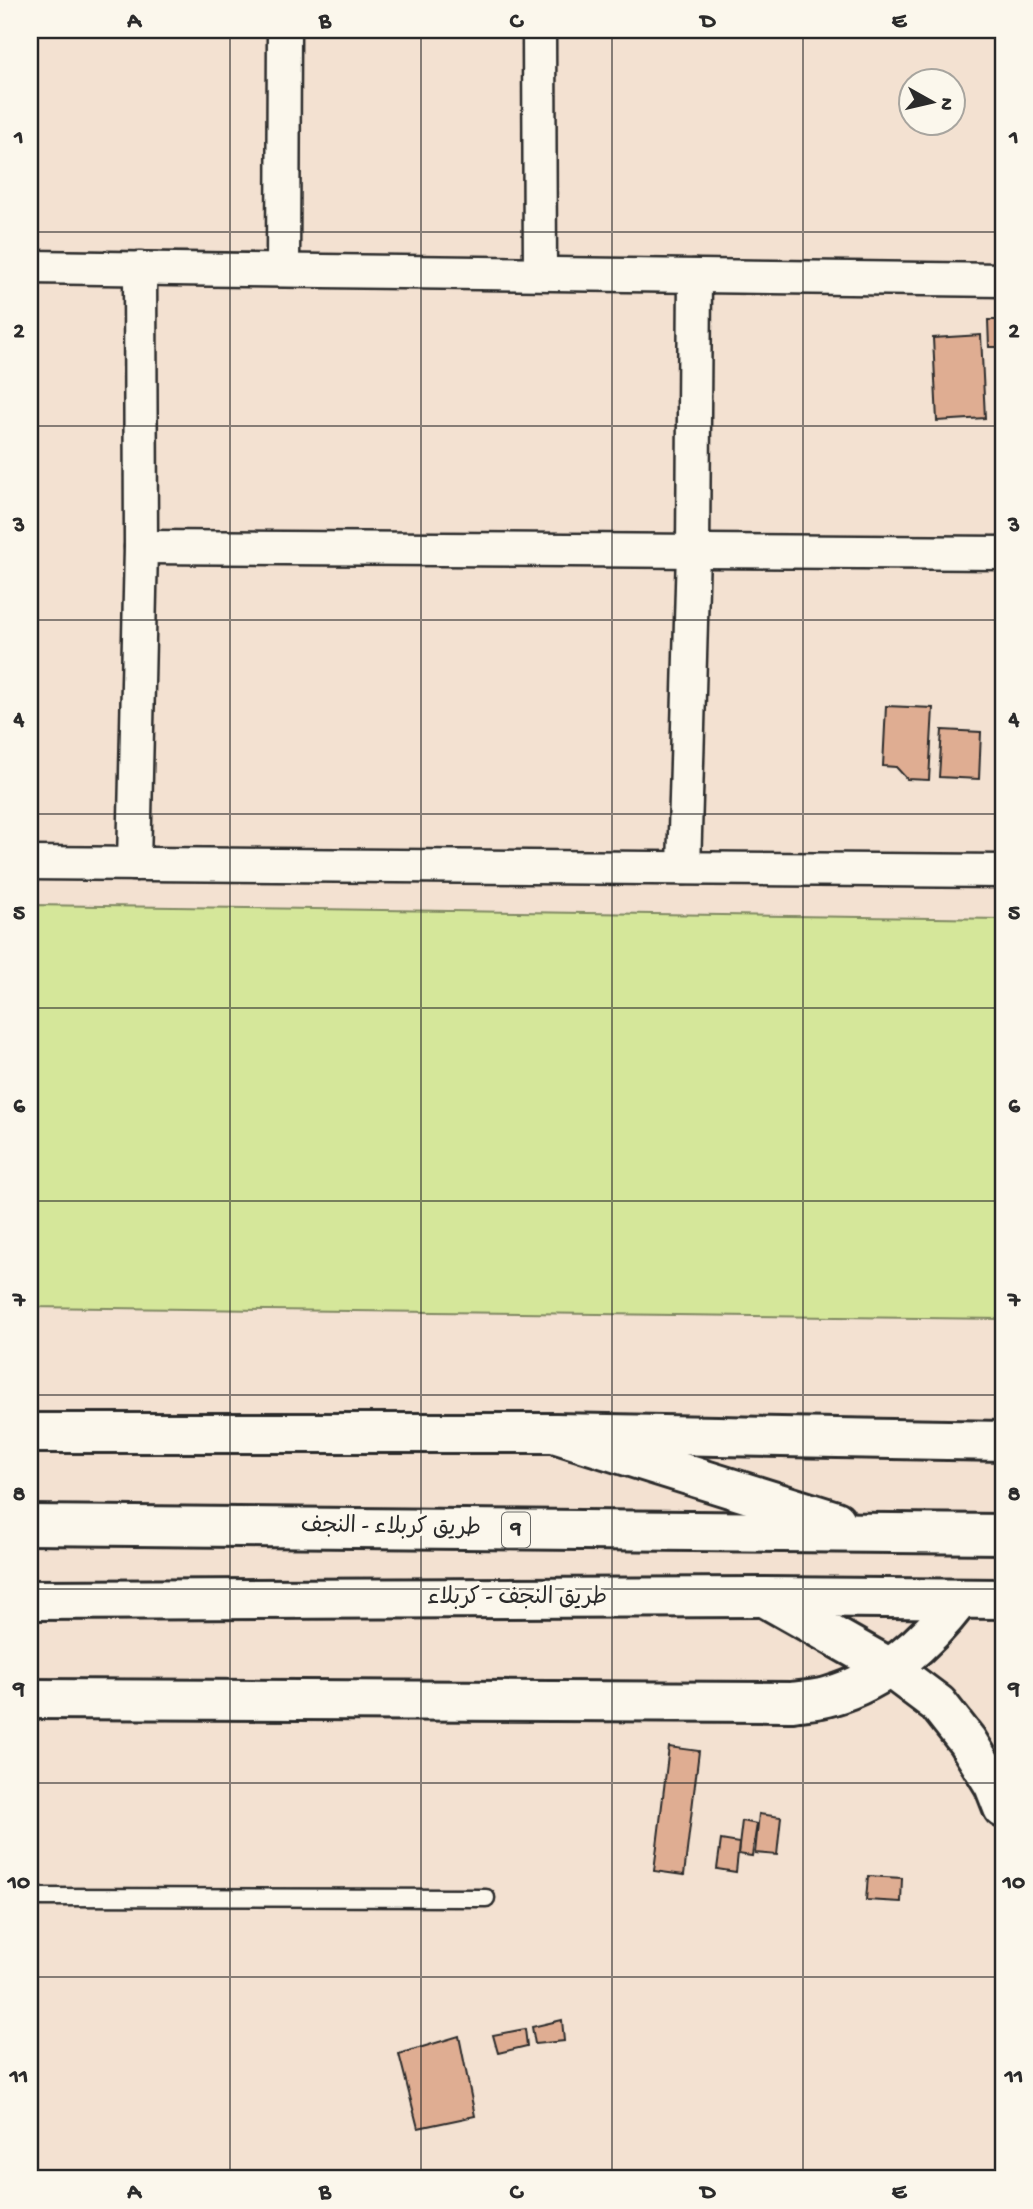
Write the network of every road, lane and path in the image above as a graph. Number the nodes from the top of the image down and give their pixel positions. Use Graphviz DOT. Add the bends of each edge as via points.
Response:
graph roads {
  1 [pos="284,30"];
  2 [pos="539,30"];
  3 [pos="30,267"];
  4 [pos="140,268"];
  5 [pos="282,270"];
  6 [pos="540,274"];
  7 [pos="695,276"];
  8 [pos="1003,280"];
  9 [pos="141,547"];
  10 [pos="693,551"];
  11 [pos="1003,553"];
  12 [pos="30,863"];
  13 [pos="134,864"];
  14 [pos="684,868"];
  15 [pos="1003,871"];
  16 [pos="30,1433"];
  17 [pos="554,1433"];
  18 [pos="1003,1441"];
  19 [pos="30,1525"];
  20 [pos="874,1533"];
  21 [pos="1003,1534"];
  22 [pos="764,1597"];
  23 [pos="960,1599"];
  24 [pos="1003,1599"];
  25 [pos="30,1600"];
  26 [pos="890,1668"];
  27 [pos="30,1699"];
  28 [pos="1003,1808"];
  29 [pos="30,1897"];
  30 [pos="486,1898"];
  1 -- 5 [label="street"];
  2 -- 6 [label="street"];
  3 -- 4 [label="street"];
  4 -- 5 [label="street"];
  4 -- 9 [label="street"];
  5 -- 6 [label="street"];
  6 -- 7 [label="street"];
  7 -- 8 [label="street"];
  7 -- 10 [label="street"];
  9 -- 10 [label="street"];
  9 -- 13 [label="street"];
  10 -- 11 [label="street"];
  10 -- 14 [label="street"];
  12 -- 13 [label="street"];
  13 -- 14 [label="street"];
  14 -- 15 [label="street"];
  16 -- 17 [label="main road"];
  17 -- 18 [label="main road"];
  17 -- 20 [label="main road"];
  19 -- 20 [label="main road, طريق کربلاء - النجف / 9"];
  20 -- 21 [label="main road, طريق کربلاء - النجف / 9"];
  22 -- 23 [label="main road, طريق النجف - کربلاء"];
  22 -- 25 [label="main road, طريق النجف - کربلاء"];
  22 -- 26 [label="main road"];
  23 -- 24 [label="main road, طريق النجف - کربلاء"];
  23 -- 26 [label="main road" via="925,1640"];
  26 -- 27 [label="main road" via="828,1697 792,1702"];
  26 -- 28 [label="main road" via="938,1704 967,1741"];
  29 -- 30 [label="lane"];
}
